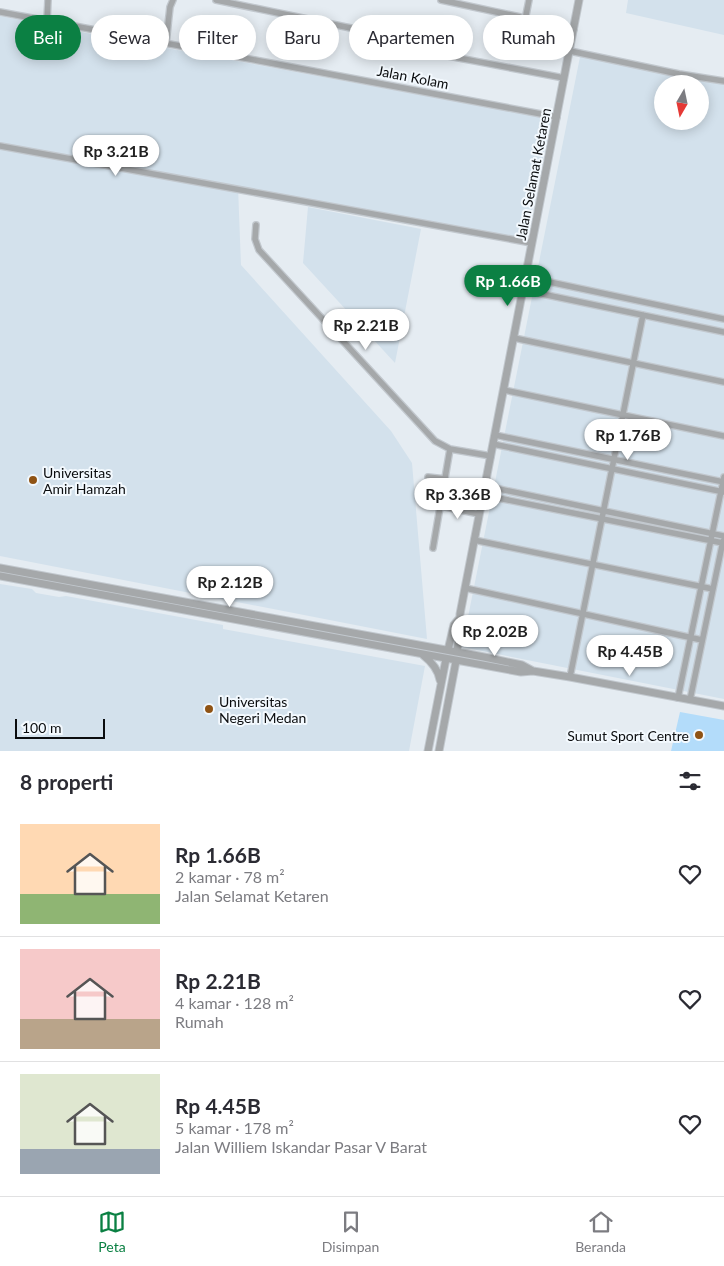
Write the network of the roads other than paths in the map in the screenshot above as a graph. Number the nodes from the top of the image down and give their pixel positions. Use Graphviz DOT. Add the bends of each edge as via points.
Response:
graph roads {
  1 [pos="48,0"];
  2 [pos="173,0"];
  3 [pos="216,0"];
  4 [pos="441,0"];
  5 [pos="529,0"];
  6 [pos="579,0"];
  7 [pos="0,12"];
  8 [pos="16,15"];
  9 [pos="47,15"];
  10 [pos="511,15"];
  11 [pos="525,15"];
  12 [pos="169,16"];
  13 [pos="574,29"];
  14 [pos="169,44"];
  15 [pos="574,52"];
  16 [pos="568,60"];
  17 [pos="564,78"];
  18 [pos="724,81"];
  19 [pos="556,117"];
  20 [pos="0,146"];
  21 [pos="256,225"];
  22 [pos="532,243"];
  23 [pos="526,277"];
  24 [pos="523,290"];
  25 [pos="643,315"];
  26 [pos="724,318"];
  27 [pos="724,332"];
  28 [pos="514,338"];
  29 [pos="634,363"];
  30 [pos="724,382"];
  31 [pos="504,390"];
  32 [pos="623,415"];
  33 [pos="495,436"];
  34 [pos="724,437"];
  35 [pos="530,443"];
  36 [pos="493,444"];
  37 [pos="551,447"];
  38 [pos="450,449"];
  39 [pos="568,451"];
  40 [pos="528,452"];
  41 [pos="585,454"];
  42 [pos="491,456"];
  43 [pos="549,456"];
  44 [pos="567,459"];
  45 [pos="614,460"];
  46 [pos="583,463"];
  47 [pos="641,465"];
  48 [pos="612,469"];
  49 [pos="656,469"];
  50 [pos="674,472"];
  51 [pos="639,474"];
  52 [pos="428,476"];
  53 [pos="696,477"];
  54 [pos="655,478"];
  55 [pos="445,479"];
  56 [pos="672,481"];
  57 [pos="724,481"];
  58 [pos="485,486"];
  59 [pos="694,486"];
  60 [pos="723,491"];
  61 [pos="483,495"];
  62 [pos="441,506"];
  63 [pos="604,511"];
  64 [pos="479,514"];
  65 [pos="602,519"];
  66 [pos="712,533"];
  67 [pos="724,536"];
  68 [pos="474,540"];
  69 [pos="711,541"];
  70 [pos="722,543"];
  71 [pos="433,548"];
  72 [pos="593,564"];
  73 [pos="0,568"];
  74 [pos="0,576"];
  75 [pos="97,586"];
  76 [pos="701,586"];
  77 [pos="465,588"];
  78 [pos="713,589"];
  79 [pos="95,594"];
  80 [pos="151,596"];
  81 [pos="150,604"];
  82 [pos="583,614"];
  83 [pos="459,619"];
  84 [pos="296,622"];
  85 [pos="295,631"];
  86 [pos="691,637"];
  87 [pos="702,640"];
  88 [pos="448,650"];
  89 [pos="457,652"];
  90 [pos="421,654"];
  91 [pos="446,659"];
  92 [pos="456,661"];
  93 [pos="533,671"];
  94 [pos="570,677"];
  95 [pos="441,683"];
  96 [pos="678,698"];
  97 [pos="690,700"];
  98 [pos="724,706"];
  99 [pos="428,751"];
  100 [pos="439,751"];
  1 -- 9 [label="street"];
  2 -- 12 [label="street"];
  3 -- 17 [label="street" via="370,32 385,44"];
  4 -- 10 [label="street"];
  5 -- 11 [label="street"];
  6 -- 13 [label="street, Jalan Selamat Ketaren"];
  7 -- 8 [label="street, Jalan Kolam"];
  14 -- 19 [label="street, Jalan Kolam"];
  15 -- 18 [label="street"];
  16 -- 17 [label="street, Jalan Selamat Ketaren"];
  17 -- 19 [label="street, Jalan Selamat Ketaren"];
  19 -- 22 [label="street, Jalan Selamat Ketaren"];
  20 -- 22 [label="street"];
  21 -- 38 [label="street" via="255,239 259,250 432,438"];
  22 -- 23 [label="street, Jalan Selamat Ketaren"];
  23 -- 24 [label="street, Jalan Selamat Ketaren"];
  23 -- 26 [label="street"];
  24 -- 25 [label="street"];
  24 -- 28 [label="street, Jalan Selamat Ketaren"];
  25 -- 27 [label="street"];
  25 -- 29 [label="street"];
  28 -- 29 [label="street"];
  28 -- 31 [label="street, Jalan Selamat Ketaren"];
  29 -- 30 [label="street"];
  29 -- 32 [label="street"];
  31 -- 32 [label="street"];
  31 -- 33 [label="street, Jalan Selamat Ketaren"];
  32 -- 34 [label="street"];
  32 -- 45 [label="street"];
  33 -- 35 [label="street"];
  33 -- 36 [label="street, Jalan Selamat Ketaren"];
  35 -- 37 [label="street"];
  35 -- 40 [label="street"];
  36 -- 40 [label="street"];
  36 -- 42 [label="street, Jalan Selamat Ketaren"];
  37 -- 39 [label="street"];
  37 -- 43 [label="street"];
  38 -- 42 [label="street"];
  38 -- 55 [label="street"];
  39 -- 41 [label="street"];
  39 -- 44 [label="street"];
  40 -- 43 [label="street"];
  41 -- 45 [label="street"];
  41 -- 46 [label="street"];
  42 -- 58 [label="street, Jalan Selamat Ketaren"];
  43 -- 44 [label="street"];
  44 -- 46 [label="street"];
  45 -- 47 [label="street"];
  45 -- 48 [label="street"];
  46 -- 48 [label="street"];
  47 -- 49 [label="street"];
  47 -- 51 [label="street"];
  48 -- 51 [label="street"];
  48 -- 63 [label="street"];
  49 -- 50 [label="street"];
  49 -- 54 [label="street"];
  50 -- 53 [label="street"];
  50 -- 56 [label="street"];
  51 -- 54 [label="street"];
  52 -- 55 [label="street"];
  53 -- 57 [label="street"];
  53 -- 59 [label="street"];
  54 -- 56 [label="street"];
  55 -- 62 [label="street"];
  56 -- 59 [label="street"];
  57 -- 60 [label="street"];
  58 -- 61 [label="street, Jalan Selamat Ketaren"];
  58 -- 63 [label="street"];
  59 -- 60 [label="street"];
  60 -- 66 [label="street"];
  61 -- 64 [label="street, Jalan Selamat Ketaren"];
  61 -- 65 [label="street"];
  62 -- 64 [label="street"];
  62 -- 71 [label="street"];
  63 -- 65 [label="street"];
  63 -- 66 [label="street"];
  64 -- 68 [label="street, Jalan Selamat Ketaren"];
  65 -- 69 [label="street"];
  65 -- 72 [label="street"];
  66 -- 67 [label="street"];
  66 -- 69 [label="street"];
  67 -- 70 [label="street"];
  68 -- 72 [label="street"];
  68 -- 77 [label="street, Jalan Selamat Ketaren"];
  69 -- 70 [label="street"];
  69 -- 76 [label="street"];
  70 -- 78 [label="street"];
  72 -- 76 [label="street"];
  72 -- 82 [label="street"];
  73 -- 75 [label="street"];
  74 -- 79 [label="street"];
  75 -- 79 [label="street"];
  75 -- 80 [label="street"];
  76 -- 78 [label="street"];
  76 -- 86 [label="street"];
  77 -- 82 [label="street"];
  77 -- 83 [label="street, Jalan Selamat Ketaren"];
  78 -- 87 [label="street"];
  79 -- 81 [label="street"];
  80 -- 81 [label="street"];
  80 -- 84 [label="street"];
  81 -- 85 [label="street"];
  82 -- 86 [label="street"];
  82 -- 94 [label="street"];
  83 -- 88 [label="street, Jalan Selamat Ketaren" via="454,625"];
  83 -- 89 [label="street, Jalan Selamat Ketaren"];
  84 -- 85 [label="street"];
  84 -- 88 [label="street"];
  85 -- 90 [label="street"];
  86 -- 87 [label="street"];
  86 -- 96 [label="street"];
  87 -- 97 [label="street"];
  88 -- 89 [label="street"];
  89 -- 93 [label="street" via="522,665"];
  90 -- 91 [label="street"];
  90 -- 95 [label="street" via="433,663"];
  91 -- 92 [label="street"];
  91 -- 95 [label="street"];
  92 -- 93 [label="street" via="521,672"];
  92 -- 100 [label="street"];
  93 -- 94 [label="street"];
  94 -- 96 [label="street"];
  95 -- 99 [label="street"];
  96 -- 97 [label="street"];
  97 -- 98 [label="street"];
}
